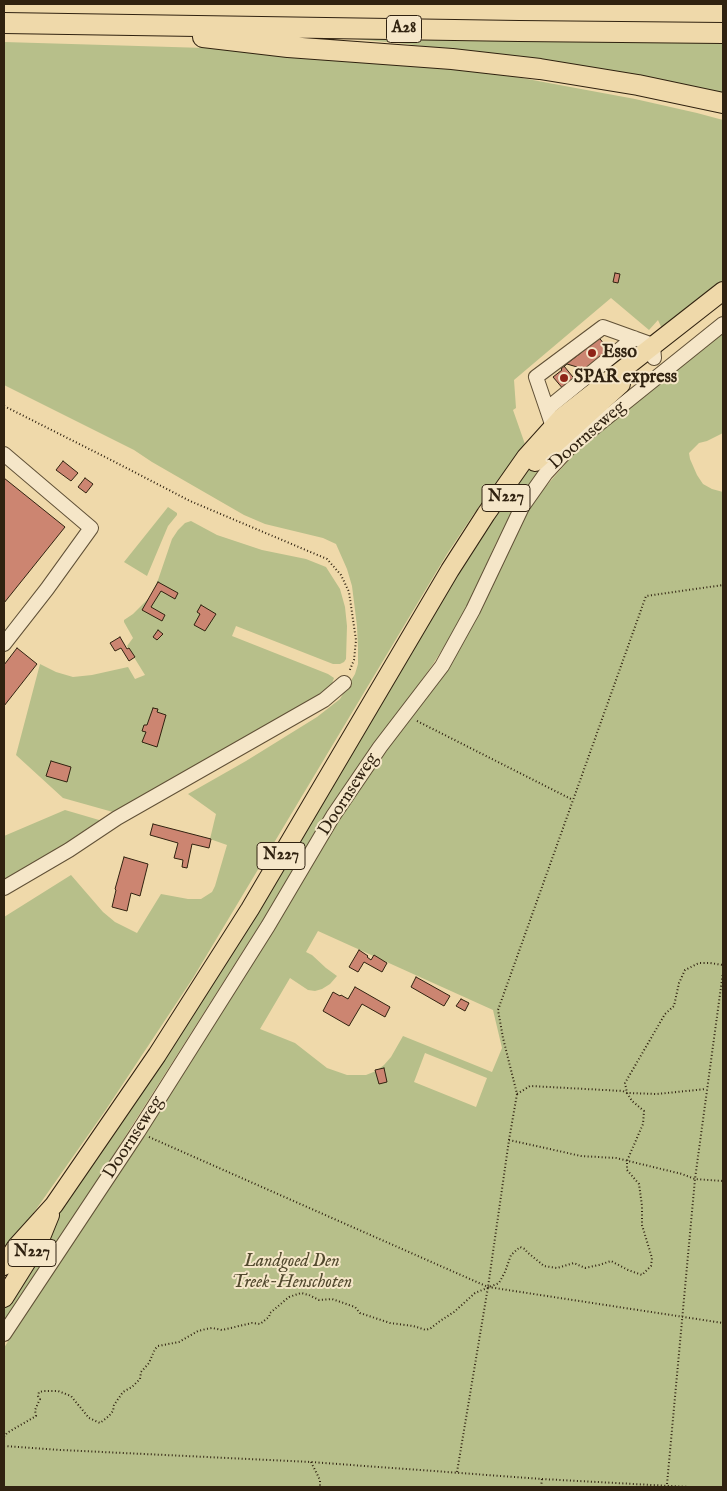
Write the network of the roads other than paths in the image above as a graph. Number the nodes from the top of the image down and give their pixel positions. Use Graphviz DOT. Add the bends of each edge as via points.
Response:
graph roads {
  1 [pos="4,22"];
  2 [pos="84,24"];
  3 [pos="723,32"];
  4 [pos="723,103"];
  5 [pos="723,291"];
  6 [pos="723,303"];
  7 [pos="723,324"];
  8 [pos="634,338"];
  9 [pos="653,352"];
  10 [pos="547,409"];
  11 [pos="561,429"];
  12 [pos="4,454"];
  13 [pos="4,644"];
  14 [pos="344,683"];
  15 [pos="4,888"];
  16 [pos="54,1205"];
  17 [pos="4,1266"];
  18 [pos="4,1298"];
  19 [pos="4,1334"];
  1 -- 2 [label="highway, A28"];
  2 -- 3 [label="highway, A28"];
  2 -- 4 [label="highway, A28" via="288,47 540,69"];
  5 -- 9 [label="main road, Doornseweg / N227"];
  6 -- 9 [label="main road, Doornseweg / N227"];
  7 -- 19 [label="street, Doornseweg" via="570,447 546,473 522,507 473,610 442,666 380,747 333,816 138,1132"];
  8 -- 9 [label="street, Doornseweg"];
  8 -- 10 [label="street"];
  8 -- 10 [label="street, Doornseweg" via="603,327 536,376"];
  9 -- 11 [label="main road, Doornseweg / N227" via="562,416"];
  10 -- 11 [label="street, Doornseweg"];
  11 -- 16 [label="main road, Doornseweg / N227" via="450,570 244,917 157,1055"];
  12 -- 13 [label="street" via="91,528"];
  14 -- 15 [label="street" via="324,700 116,818"];
  16 -- 17 [label="main road, Doornseweg / N227" via="16,1247"];
  16 -- 18 [label="main road, Doornseweg / N227" via="39,1242"];
}
